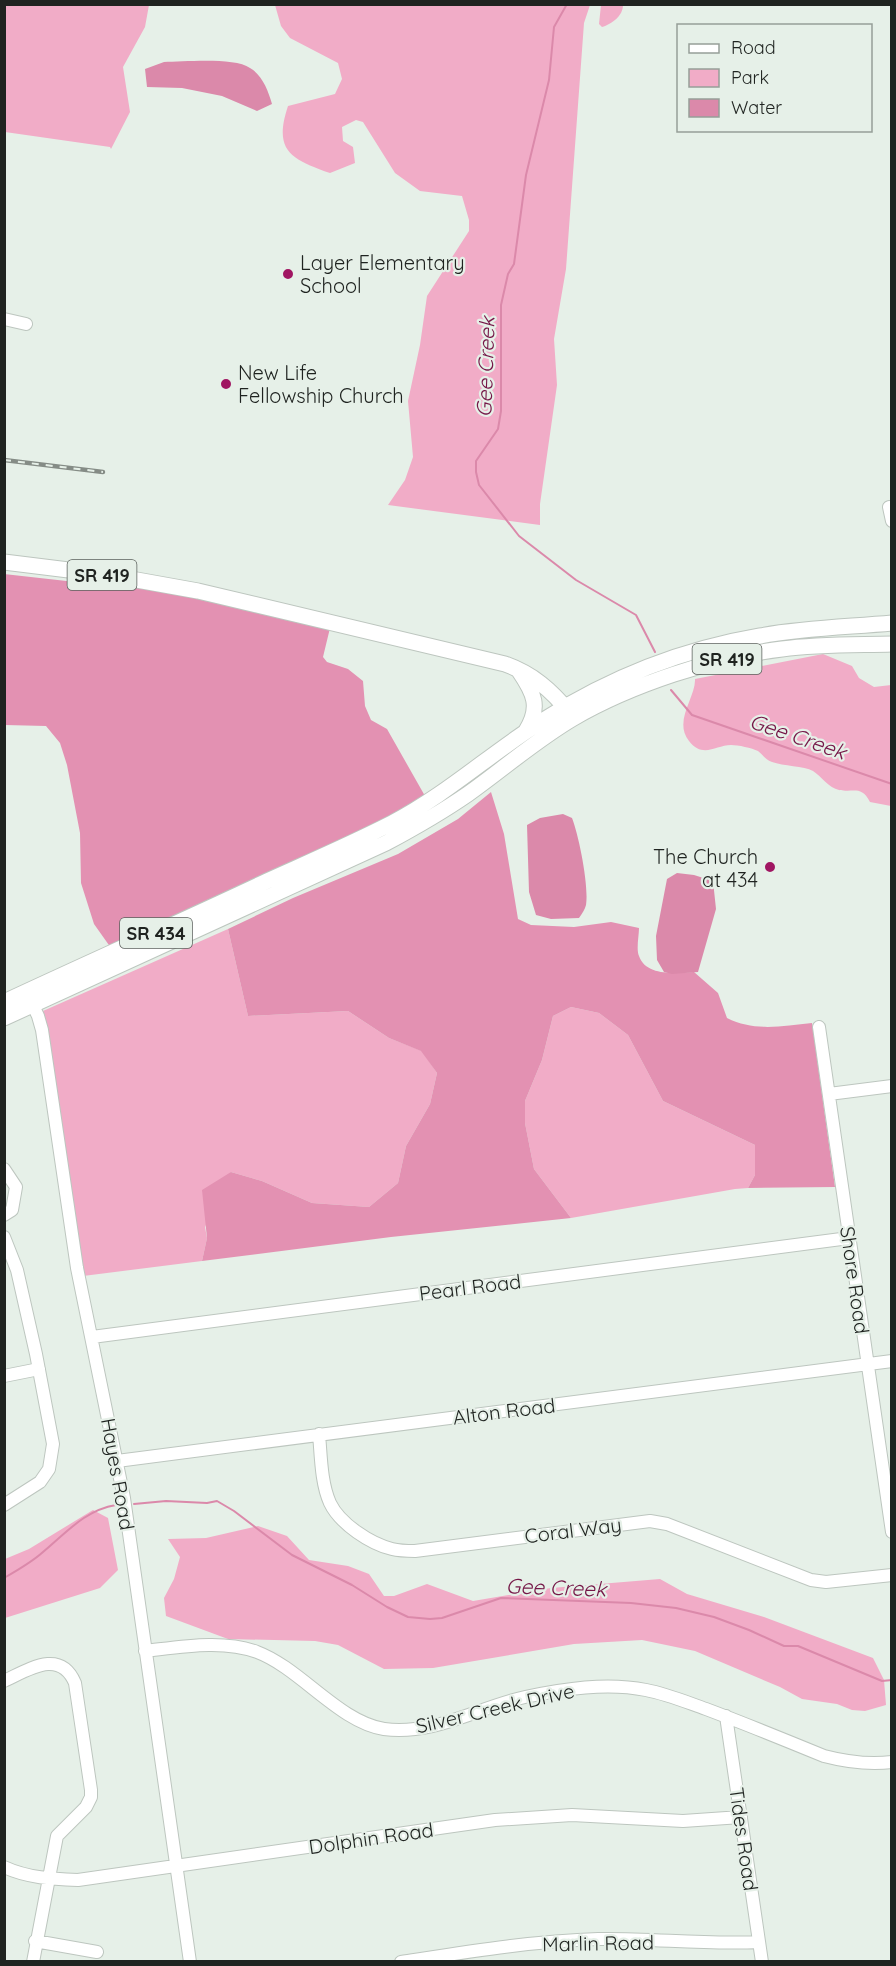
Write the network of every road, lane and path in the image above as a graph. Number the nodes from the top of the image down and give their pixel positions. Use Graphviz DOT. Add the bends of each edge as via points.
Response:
graph roads {
  1 [pos="4,319"];
  2 [pos="26,324"];
  3 [pos="889,507"];
  4 [pos="891,521"];
  5 [pos="4,562"];
  6 [pos="891,623"];
  7 [pos="891,644"];
  8 [pos="518,669"];
  9 [pos="569,713"];
  10 [pos="526,732"];
  11 [pos="310,861"];
  12 [pos="294,885"];
  13 [pos="29,999"];
  14 [pos="4,1002"];
  15 [pos="4,1018"];
  16 [pos="819,1027"];
  17 [pos="891,1086"];
  18 [pos="829,1094"];
  19 [pos="4,1169"];
  20 [pos="4,1215"];
  21 [pos="4,1237"];
  22 [pos="849,1238"];
  23 [pos="92,1336"];
  24 [pos="891,1361"];
  25 [pos="867,1364"];
  26 [pos="39,1368"];
  27 [pos="4,1376"];
  28 [pos="319,1434"];
  29 [pos="117,1461"];
  30 [pos="5,1504"];
  31 [pos="891,1532"];
  32 [pos="891,1575"];
  33 [pos="145,1651"];
  34 [pos="4,1681"];
  35 [pos="726,1716"];
  36 [pos="891,1762"];
  37 [pos="741,1817"];
  38 [pos="4,1866"];
  39 [pos="176,1867"];
  40 [pos="48,1879"];
  41 [pos="35,1941"];
  42 [pos="759,1942"];
  43 [pos="97,1952"];
  44 [pos="33,1962"];
  45 [pos="190,1962"];
  46 [pos="401,1962"];
  47 [pos="762,1962"];
  1 -- 2 [label="street"];
  3 -- 4 [label="street"];
  5 -- 8 [label="main road, SR 419" via="198,591"];
  6 -- 9 [label="main road, SR 419" via="782,633 711,647 630,674 589,693"];
  7 -- 9 [label="main road, SR 419" via="802,646 740,656 693,668"];
  8 -- 9 [label="main road, SR 419" via="540,681"];
  8 -- 10 [label="main road" via="534,696 534,714"];
  9 -- 10 [label="main road, SR 434"];
  9 -- 12 [label="main road, SR 434" via="545,736 443,810 386,843"];
  10 -- 11 [label="main road, SR 434" via="410,813"];
  11 -- 12 [label="main road"];
  11 -- 13 [label="main road, SR 434"];
  12 -- 13 [label="main road, SR 434"];
  13 -- 14 [label="main road, SR 434"];
  13 -- 15 [label="main road, SR 434"];
  13 -- 23 [label="street, Hayes Road" via="42,1030 77,1268"];
  16 -- 18 [label="street, Shore Road"];
  17 -- 18 [label="street"];
  18 -- 22 [label="street, Shore Road"];
  19 -- 20 [label="street" via="16,1187 12,1210"];
  21 -- 26 [label="street" via="17,1270"];
  22 -- 23 [label="street, Pearl Road"];
  22 -- 25 [label="street, Shore Road"];
  23 -- 29 [label="street, Hayes Road"];
  24 -- 25 [label="street, Alton Road"];
  25 -- 28 [label="street, Alton Road"];
  25 -- 31 [label="street, Shore Road"];
  26 -- 27 [label="street"];
  26 -- 30 [label="street" via="53,1444 49,1469 40,1482"];
  28 -- 29 [label="street, Alton Road"];
  28 -- 32 [label="street, Coral Way" via="325,1486 337,1513 368,1538 396,1551 650,1521 668,1524 811,1580"];
  29 -- 33 [label="street, Hayes Road"];
  33 -- 35 [label="street, Silver Creek Drive" via="220,1645 256,1651 275,1660 366,1724 384,1729 426,1726 520,1698 578,1688 644,1690"];
  33 -- 39 [label="street, Hayes Road"];
  34 -- 40 [label="street" via="52,1663 63,1667 75,1683 91,1797 87,1807 57,1836"];
  35 -- 36 [label="street, Silver Creek Drive" via="824,1756 848,1762"];
  35 -- 37 [label="street, Tides Road"];
  37 -- 39 [label="street, Dolphin Road" via="683,1821 572,1815 495,1820"];
  37 -- 42 [label="street, Tides Road"];
  38 -- 40 [label="street, Dolphin Road"];
  39 -- 40 [label="street, Dolphin Road" via="78,1880"];
  39 -- 45 [label="street, Hayes Road"];
  40 -- 41 [label="street"];
  41 -- 43 [label="street"];
  41 -- 44 [label="street"];
  42 -- 46 [label="street, Marlin Road" via="561,1941"];
  42 -- 47 [label="street, Tides Road"];
}
